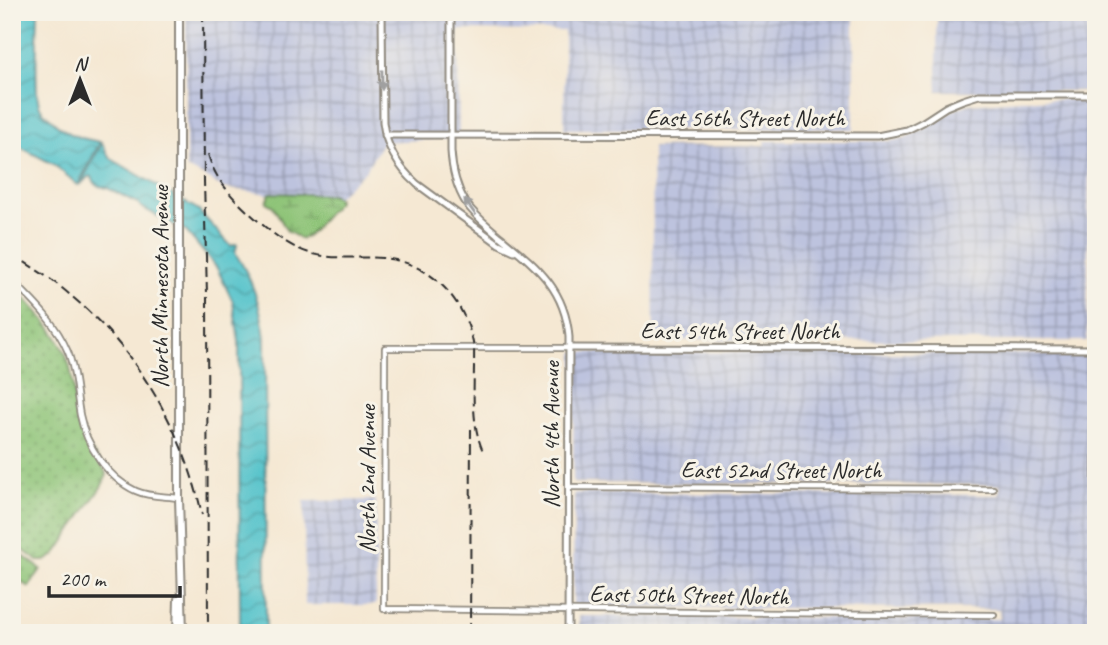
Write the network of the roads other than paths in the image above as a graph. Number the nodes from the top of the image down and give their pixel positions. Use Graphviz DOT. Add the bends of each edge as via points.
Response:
graph roads {
  1 [pos="179,12"];
  2 [pos="382,12"];
  3 [pos="452,12"];
  4 [pos="1096,95"];
  5 [pos="385,135"];
  6 [pos="451,135"];
  7 [pos="520,254"];
  8 [pos="12,280"];
  9 [pos="385,348"];
  10 [pos="569,348"];
  11 [pos="1096,349"];
  12 [pos="1096,458"];
  13 [pos="569,487"];
  14 [pos="993,489"];
  15 [pos="179,498"];
  16 [pos="181,562"];
  17 [pos="384,610"];
  18 [pos="568,611"];
  19 [pos="994,615"];
  20 [pos="177,633"];
  21 [pos="183,633"];
  22 [pos="568,633"];
  23 [pos="1095,633"];
  1 -- 15 [label="main road, North Minnesota Avenue"];
  2 -- 5 [label="street, North 4th Avenue, one-way"];
  3 -- 6 [label="street, North 4th Avenue"];
  4 -- 6 [label="street, East 56th Street North" via="979,95 946,107 907,130 877,136"];
  5 -- 6 [label="street, East 56th Street North"];
  5 -- 7 [label="street, North 4th Avenue" via="411,178 499,244"];
  7 -- 6 [label="street, North 4th Avenue, one-way" via="465,201 453,169"];
  7 -- 10 [label="street, North 4th Avenue" via="547,278 560,299"];
  8 -- 15 [label="street" via="46,315 62,340 74,373 82,424 97,455 135,491"];
  9 -- 10 [label="street, East 54th Street North"];
  9 -- 17 [label="street, North 2nd Avenue"];
  10 -- 11 [label="street, East 54th Street North"];
  10 -- 13 [label="street, North 4th Avenue"];
  12 -- 23 [label="main road"];
  13 -- 14 [label="street, East 52nd Street North"];
  13 -- 18 [label="street, North 4th Avenue"];
  15 -- 16 [label="main road, North Minnesota Avenue"];
  16 -- 20 [label="main road, North Minnesota Avenue"];
  16 -- 21 [label="main road, North Minnesota Avenue"];
  17 -- 18 [label="street, East 50th Street North"];
  18 -- 19 [label="street, East 50th Street North"];
  18 -- 22 [label="street, North 4th Avenue"];
}
